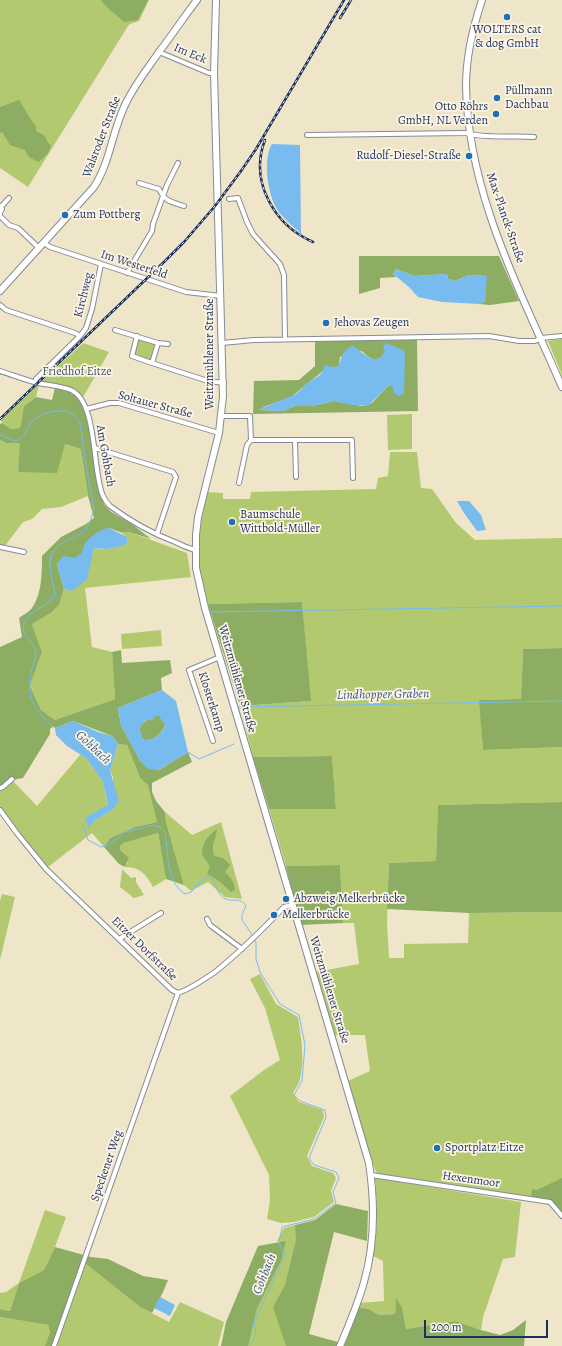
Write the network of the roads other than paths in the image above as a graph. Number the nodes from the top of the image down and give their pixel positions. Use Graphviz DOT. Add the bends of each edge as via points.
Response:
graph roads {
  1 [pos="197,0"];
  2 [pos="216,0"];
  3 [pos="482,0"];
  4 [pos="159,52"];
  5 [pos="214,73"];
  6 [pos="308,135"];
  7 [pos="470,135"];
  8 [pos="534,137"];
  9 [pos="178,163"];
  10 [pos="139,183"];
  11 [pos="162,196"];
  12 [pos="9,198"];
  13 [pos="229,199"];
  14 [pos="1,206"];
  15 [pos="184,206"];
  16 [pos="0,213"];
  17 [pos="0,216"];
  18 [pos="44,243"];
  19 [pos="39,248"];
  20 [pos="101,264"];
  21 [pos="127,273"];
  22 [pos="0,291"];
  23 [pos="221,296"];
  24 [pos="0,306"];
  25 [pos="115,330"];
  26 [pos="80,336"];
  27 [pos="137,336"];
  28 [pos="562,336"];
  29 [pos="541,338"];
  30 [pos="285,339"];
  31 [pos="158,343"];
  32 [pos="222,343"];
  33 [pos="168,344"];
  34 [pos="152,362"];
  35 [pos="0,371"];
  36 [pos="35,382"];
  37 [pos="224,383"];
  38 [pos="562,387"];
  39 [pos="86,409"];
  40 [pos="222,416"];
  41 [pos="219,433"];
  42 [pos="251,440"];
  43 [pos="295,440"];
  44 [pos="95,448"];
  45 [pos="296,477"];
  46 [pos="353,478"];
  47 [pos="239,484"];
  48 [pos="157,534"];
  49 [pos="0,547"];
  50 [pos="195,550"];
  51 [pos="24,552"];
  52 [pos="220,657"];
  53 [pos="213,741"];
  54 [pos="12,779"];
  55 [pos="0,788"];
  56 [pos="0,810"];
  57 [pos="292,905"];
  58 [pos="161,913"];
  59 [pos="207,919"];
  60 [pos="119,939"];
  61 [pos="242,949"];
  62 [pos="178,993"];
  63 [pos="371,1175"];
  64 [pos="562,1216"];
  65 [pos="54,1346"];
  66 [pos="340,1346"];
  1 -- 4 [label="street, Walsroder Straße"];
  2 -- 5 [label="street, Weitzmühlener Straße"];
  3 -- 7 [label="street, Max-Planck-Straße" via="472,39 466,85"];
  4 -- 5 [label="street, Im Eck"];
  4 -- 18 [label="street, Walsroder Straße" via="124,107 101,176"];
  5 -- 23 [label="street, Weitzmühlener Straße"];
  6 -- 7 [label="street"];
  7 -- 8 [label="street"];
  7 -- 29 [label="street, Max-Planck-Straße" via="488,210 507,262"];
  9 -- 11 [label="street"];
  10 -- 11 [label="street" via="159,189"];
  11 -- 15 [label="street" via="168,201"];
  11 -- 21 [label="street" via="152,231"];
  12 -- 14 [label="street"];
  13 -- 30 [label="street" via="238,198 253,234 283,270"];
  14 -- 16 [label="street"];
  17 -- 19 [label="street" via="8,225 18,228"];
  18 -- 19 [label="street, Walsroder Straße"];
  18 -- 20 [label="street, Im Westerfeld"];
  19 -- 22 [label="street, Walsroder Straße"];
  20 -- 21 [label="street, Im Westerfeld"];
  20 -- 26 [label="street, Kirchweg" via="89,320"];
  21 -- 23 [label="street, Im Westerfeld" via="186,292"];
  23 -- 32 [label="street, Weitzmühlener Straße"];
  24 -- 26 [label="street"];
  25 -- 27 [label="street"];
  26 -- 36 [label="street, Kirchweg"];
  27 -- 31 [label="street"];
  27 -- 34 [label="street" via="132,356"];
  28 -- 29 [label="street"];
  29 -- 30 [label="street" via="535,341 489,336"];
  29 -- 38 [label="street, Max-Planck-Straße"];
  30 -- 32 [label="street"];
  31 -- 33 [label="street"];
  31 -- 34 [label="street"];
  32 -- 37 [label="street, Weitzmühlener Straße"];
  34 -- 37 [label="street" via="208,381"];
  35 -- 36 [label="street, Am Gohbach"];
  36 -- 39 [label="street, Am Gohbach" via="71,390"];
  37 -- 40 [label="street, Weitzmühlener Straße"];
  39 -- 41 [label="street, Soltauer Straße" via="106,403 119,403"];
  39 -- 44 [label="street, Am Gohbach"];
  40 -- 41 [label="street, Weitzmühlener Straße"];
  40 -- 42 [label="street" via="250,416"];
  41 -- 50 [label="street, Weitzmühlener Straße" via="198,517"];
  42 -- 43 [label="street"];
  42 -- 47 [label="street" via="247,445"];
  43 -- 45 [label="street"];
  43 -- 46 [label="street" via="352,440"];
  44 -- 48 [label="street, Am Gohbach" via="99,482 107,502 135,523"];
  44 -- 48 [label="street" via="173,472 176,476"];
  48 -- 50 [label="street, Am Gohbach"];
  49 -- 51 [label="street"];
  50 -- 52 [label="street, Weitzmühlener Straße" via="202,598"];
  52 -- 53 [label="street, Klosterkamp" via="189,670"];
  52 -- 57 [label="street, Weitzmühlener Straße"];
  54 -- 55 [label="street"];
  56 -- 60 [label="street, Eitzer Dorfstraße" via="46,869"];
  57 -- 61 [label="street, Eitzer Dorfstraße" via="284,907"];
  57 -- 63 [label="street, Weitzmühlener Straße"];
  58 -- 60 [label="street"];
  59 -- 61 [label="street"];
  60 -- 62 [label="street, Eitzer Dorfstraße"];
  61 -- 62 [label="street, Eitzer Dorfstraße" via="206,978"];
  62 -- 65 [label="street, Speckener Weg"];
  63 -- 64 [label="street, Hexenmoor" via="550,1202"];
  63 -- 66 [label="street, Weitzmühlener Straße" via="374,1209 372,1242 364,1283"];
}
